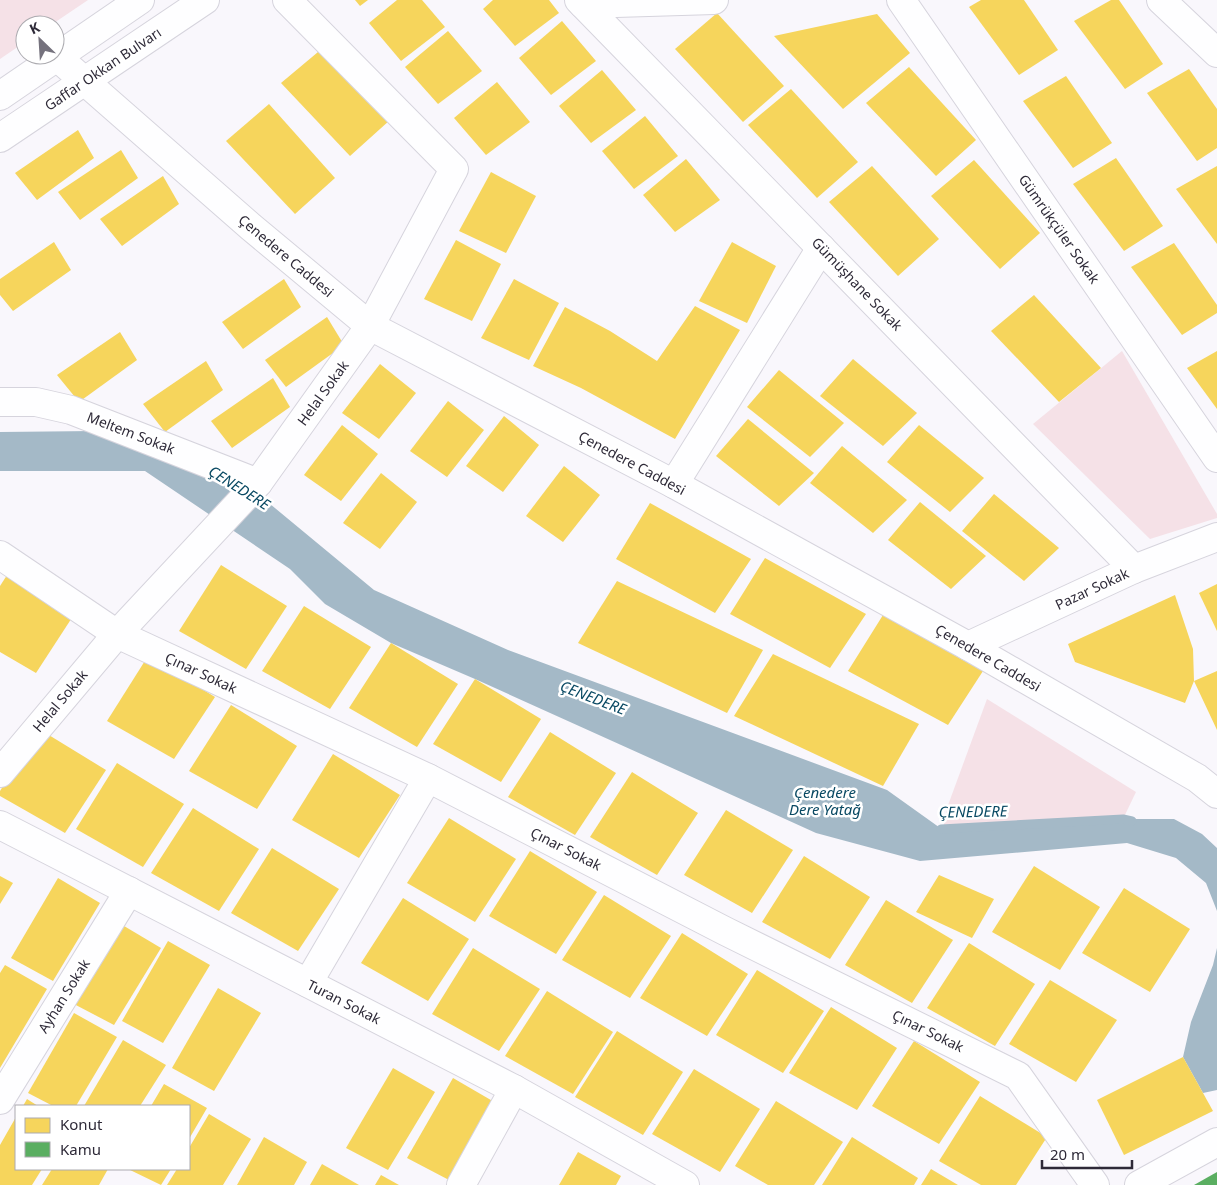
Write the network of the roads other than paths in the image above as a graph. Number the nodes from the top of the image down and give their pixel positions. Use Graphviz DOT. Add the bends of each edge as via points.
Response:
graph roads {
  1 [pos="140,0"];
  2 [pos="205,0"];
  3 [pos="287,0"];
  4 [pos="714,0"];
  5 [pos="901,0"];
  6 [pos="1161,0"];
  7 [pos="581,2"];
  8 [pos="65,52"];
  9 [pos="1217,53"];
  10 [pos="65,64"];
  11 [pos="45,65"];
  12 [pos="84,82"];
  13 [pos="0,96"];
  14 [pos="0,138"];
  15 [pos="821,248"];
  16 [pos="370,326"];
  17 [pos="0,402"];
  18 [pos="1217,458"];
  19 [pos="258,484"];
  20 [pos="674,484"];
  21 [pos="1217,537"];
  22 [pos="0,555"];
  23 [pos="1134,569"];
  24 [pos="116,634"];
  25 [pos="968,646"];
  26 [pos="0,773"];
  27 [pos="428,778"];
  28 [pos="1217,794"];
  29 [pos="0,825"];
  30 [pos="129,891"];
  31 [pos="308,983"];
  32 [pos="514,1089"];
  33 [pos="0,1100"];
  34 [pos="1217,1142"];
  35 [pos="461,1185"];
  36 [pos="685,1185"];
  37 [pos="1095,1185"];
  38 [pos="1139,1185"];
  1 -- 8 [label="street"];
  2 -- 12 [label="street, Gaffar Okkan Bulvarı"];
  3 -- 16 [label="street, Helal Sokak" via="454,169"];
  4 -- 7 [label="street"];
  5 -- 18 [label="street, Gümrükçüler Sokak"];
  6 -- 9 [label="street"];
  7 -- 15 [label="street, Gümüşhane Sokak"];
  10 -- 12 [label="street, Çenedere Caddesi"];
  11 -- 13 [label="street"];
  12 -- 14 [label="street, Gaffar Okkan Bulvarı"];
  12 -- 16 [label="street, Çenedere Caddesi"];
  15 -- 20 [label="street"];
  15 -- 23 [label="street, Gümüşhane Sokak"];
  16 -- 19 [label="street, Helal Sokak"];
  16 -- 20 [label="street, Çenedere Caddesi"];
  17 -- 19 [label="street, Meltem Sokak" via="36,402 71,410"];
  19 -- 24 [label="street, Helal Sokak"];
  20 -- 25 [label="street, Çenedere Caddesi"];
  21 -- 23 [label="street, Pazar Sokak"];
  22 -- 24 [label="street, Çınar Sokak"];
  23 -- 25 [label="street, Pazar Sokak"];
  24 -- 26 [label="street, Helal Sokak"];
  24 -- 27 [label="street, Çınar Sokak"];
  25 -- 28 [label="street, Çenedere Caddesi" via="1197,778"];
  27 -- 31 [label="street"];
  27 -- 37 [label="street, Çınar Sokak" via="725,931 1018,1076"];
  29 -- 30 [label="street, Turan Sokak"];
  30 -- 31 [label="street, Turan Sokak"];
  30 -- 33 [label="street, Ayhan Sokak"];
  31 -- 32 [label="street, Turan Sokak"];
  32 -- 35 [label="street"];
  32 -- 36 [label="street, Turan Sokak"];
  34 -- 38 [label="street"];
}
